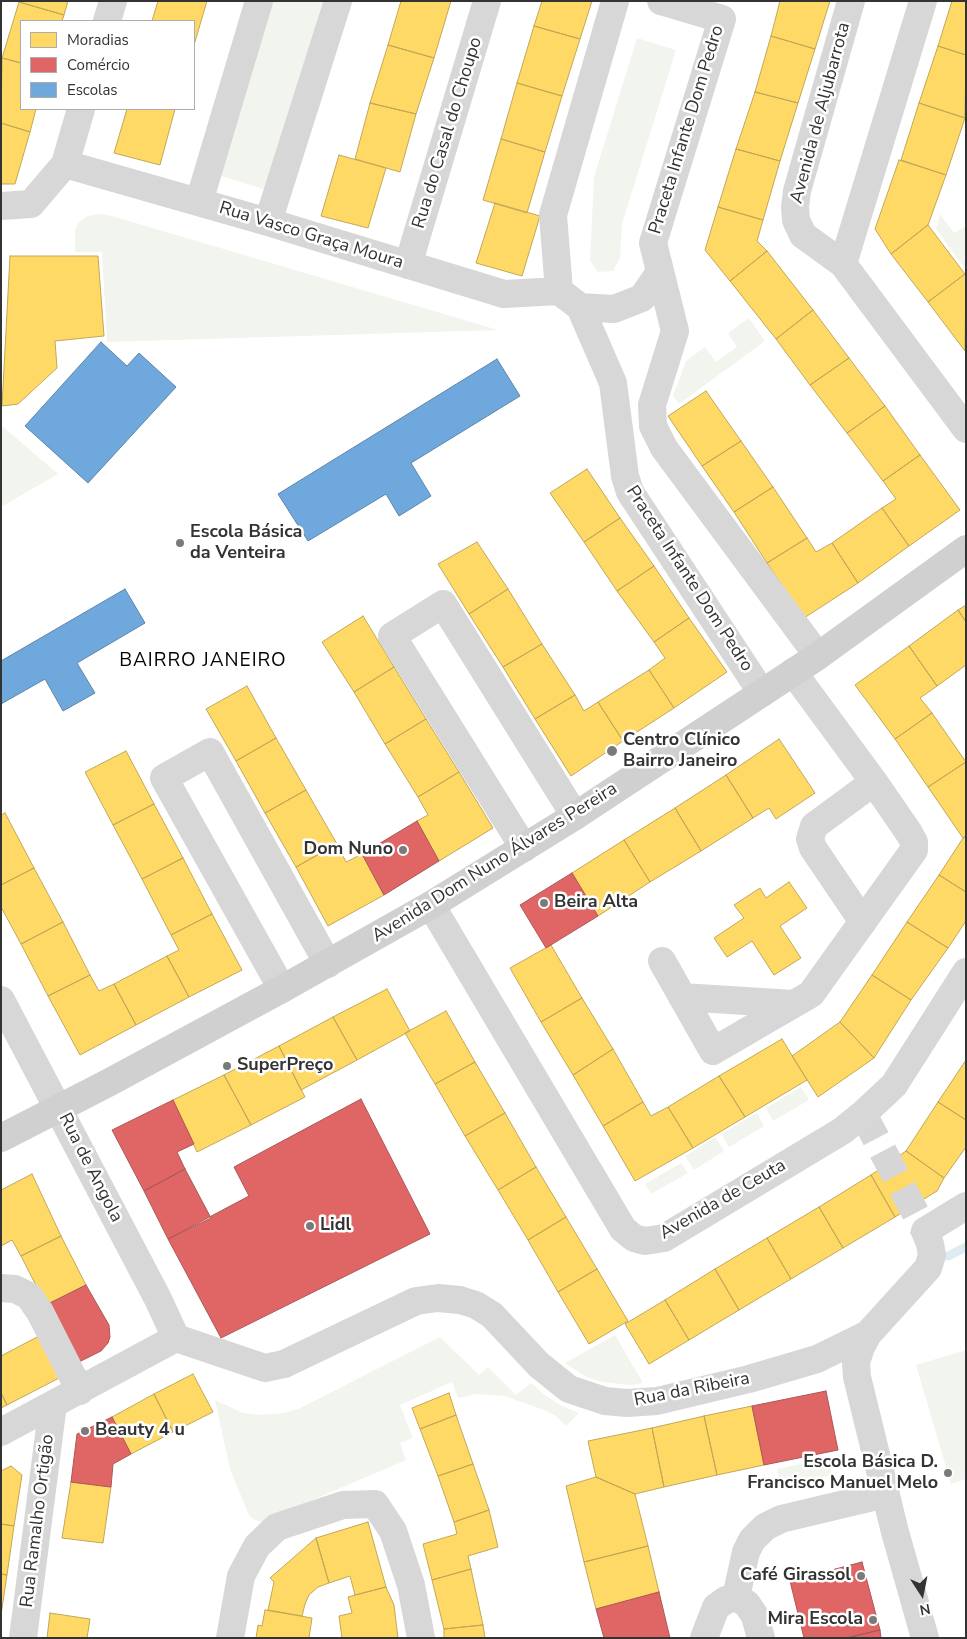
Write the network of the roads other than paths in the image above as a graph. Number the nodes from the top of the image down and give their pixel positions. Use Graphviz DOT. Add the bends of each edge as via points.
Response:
graph roads {
  1 [pos="113,1"];
  2 [pos="259,1"];
  3 [pos="338,1"];
  4 [pos="487,1"];
  5 [pos="615,1"];
  6 [pos="661,1"];
  7 [pos="851,1"];
  8 [pos="924,1"];
  9 [pos="107,20"];
  10 [pos="81,110"];
  11 [pos="65,164"];
  12 [pos="199,202"];
  13 [pos="1,206"];
  14 [pos="268,222"];
  15 [pos="842,264"];
  16 [pos="408,265"];
  17 [pos="660,272"];
  18 [pos="570,299"];
  19 [pos="966,429"];
  20 [pos="664,448"];
  21 [pos="623,462"];
  22 [pos="966,549"];
  23 [pos="818,656"];
  24 [pos="793,672"];
  25 [pos="762,693"];
  26 [pos="874,782"];
  27 [pos="576,816"];
  28 [pos="524,848"];
  29 [pos="431,905"];
  30 [pos="863,922"];
  31 [pos="662,961"];
  32 [pos="328,964"];
  33 [pos="966,972"];
  34 [pos="282,989"];
  35 [pos="682,997"];
  36 [pos="1,1000"];
  37 [pos="793,1004"];
  38 [pos="59,1109"];
  39 [pos="1,1138"];
  40 [pos="966,1206"];
  41 [pos="1,1288"];
  42 [pos="868,1334"];
  43 [pos="176,1338"];
  44 [pos="80,1391"];
  45 [pos="54,1404"];
  46 [pos="1,1432"];
  47 [pos="886,1494"];
  48 [pos="736,1597"];
  49 [pos="23,1638"];
  50 [pos="230,1638"];
  51 [pos="421,1638"];
  52 [pos="704,1638"];
  53 [pos="761,1638"];
  54 [pos="925,1638"];
  1 -- 9 [label="street"];
  2 -- 12 [label="street"];
  3 -- 14 [label="street"];
  4 -- 16 [label="street, Rua do Casal do Choupo"];
  5 -- 18 [label="street, Praceta Infante Dom Pedro" via="553,215"];
  6 -- 17 [label="street, Praceta Infante Dom Pedro" via="722,18 652,242"];
  7 -- 15 [label="street, Avenida de Aljubarrota" via="795,207 796,220 803,235"];
  8 -- 15 [label="street"];
  10 -- 11 [label="street"];
  11 -- 12 [label="street, Rua Vasco Graça Moura"];
  11 -- 13 [label="street" via="31,204"];
  12 -- 14 [label="street, Rua Vasco Graça Moura"];
  14 -- 16 [label="street, Rua Vasco Graça Moura"];
  15 -- 19 [label="street, Avenida de Aljubarrota"];
  16 -- 18 [label="street, Rua Vasco Graça Moura" via="504,294"];
  17 -- 18 [label="street" via="642,298 614,309"];
  17 -- 20 [label="street, Praceta Infante Dom Pedro" via="675,332 652,404 653,426"];
  18 -- 21 [label="street, Praceta Infante Dom Pedro" via="613,383"];
  20 -- 21 [label="street, Praceta Infante Dom Pedro"];
  20 -- 23 [label="street, Praceta Infante Dom Pedro"];
  21 -- 25 [label="street, Praceta Infante Dom Pedro" via="630,492"];
  22 -- 23 [label="street, Avenida Dom Nuno Álvares Pereira"];
  23 -- 24 [label="street, Avenida Dom Nuno Álvares Pereira"];
  24 -- 25 [label="street, Avenida Dom Nuno Álvares Pereira"];
  24 -- 26 [label="street"];
  25 -- 27 [label="street, Avenida Dom Nuno Álvares Pereira"];
  26 -- 30 [label="street" via="909,833 914,850"];
  26 -- 30 [label="street" via="814,826 810,839 812,848"];
  27 -- 28 [label="street, Avenida Dom Nuno Álvares Pereira"];
  27 -- 28 [label="street" via="444,604 392,636"];
  28 -- 29 [label="street, Avenida Dom Nuno Álvares Pereira"];
  29 -- 32 [label="street, Avenida Dom Nuno Álvares Pereira"];
  29 -- 33 [label="street, Avenida de Ceuta" via="623,1229 634,1238 645,1241 664,1238 834,1136 864,1114 894,1085"];
  30 -- 37 [label="street" via="812,994"];
  31 -- 35 [label="street"];
  32 -- 34 [label="street, Avenida Dom Nuno Álvares Pereira"];
  32 -- 34 [label="street" via="210,752 164,778"];
  34 -- 38 [label="street, Avenida Dom Nuno Álvares Pereira"];
  35 -- 37 [label="street"];
  35 -- 37 [label="street" via="712,1050"];
  36 -- 38 [label="street, Rua de Angola"];
  38 -- 39 [label="street, Avenida Dom Nuno Álvares Pereira"];
  38 -- 43 [label="street, Rua de Angola"];
  40 -- 42 [label="street, Rua da Ribeira" via="925,1231 932,1255 928,1268"];
  41 -- 44 [label="street" via="15,1289 29,1296"];
  42 -- 43 [label="street, Rua da Ribeira" via="817,1359 749,1379 657,1401 627,1403 605,1401 569,1389 539,1365 492,1315 460,1300 416,1301 284,1364 265,1368"];
  42 -- 47 [label="street" via="856,1362 857,1377"];
  43 -- 44 [label="street"];
  44 -- 45 [label="street"];
  45 -- 46 [label="street"];
  45 -- 49 [label="street, Rua Ramalho Ortigão"];
  47 -- 48 [label="street" via="781,1519 765,1527 746,1552"];
  47 -- 54 [label="street"];
  48 -- 52 [label="street" via="716,1607"];
  48 -- 53 [label="street" via="747,1604 755,1616"];
  50 -- 51 [label="street" via="241,1576 257,1546 277,1527 343,1505 375,1504 393,1531 410,1585"];
}
